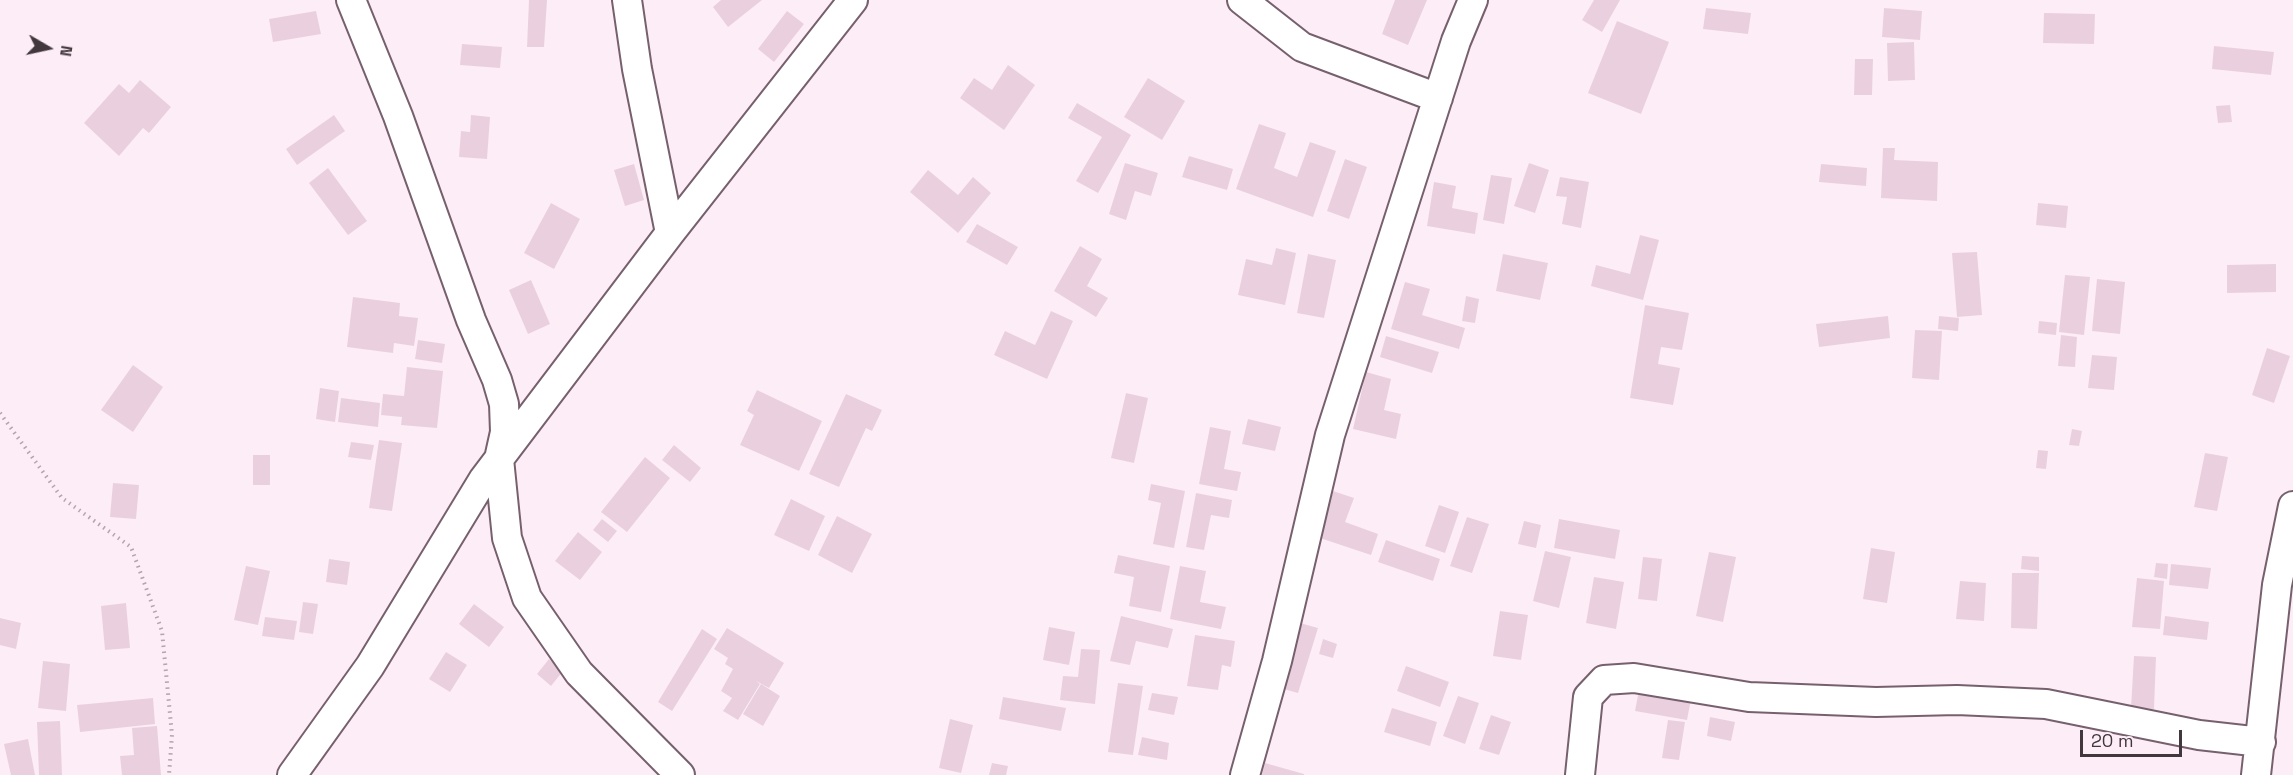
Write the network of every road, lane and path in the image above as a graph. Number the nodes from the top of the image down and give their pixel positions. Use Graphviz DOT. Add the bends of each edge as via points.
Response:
graph roads {
  1 [pos="351,0"];
  2 [pos="627,0"];
  3 [pos="853,0"];
  4 [pos="1242,0"];
  5 [pos="1473,0"];
  6 [pos="1438,98"];
  7 [pos="670,233"];
  8 [pos="0,413"];
  9 [pos="499,459"];
  10 [pos="2293,506"];
  11 [pos="2260,742"];
  12 [pos="169,775"];
  13 [pos="292,775"];
  14 [pos="680,775"];
  15 [pos="1245,775"];
  16 [pos="1580,775"];
  17 [pos="2256,775"];
  1 -- 9 [label="street" via="497,380 504,404 505,432"];
  2 -- 7 [label="street"];
  3 -- 7 [label="street"];
  4 -- 6 [label="street" via="1302,47"];
  5 -- 6 [label="street"];
  6 -- 15 [label="street" via="1330,435 1277,661"];
  7 -- 9 [label="street"];
  8 -- 12 [label="path" via="62,498 131,547 162,631 172,735"];
  9 -- 13 [label="street" via="370,666"];
  9 -- 14 [label="street" via="507,538 527,598 579,673"];
  10 -- 11 [label="street" via="2277,585"];
  11 -- 16 [label="street" via="2199,735 2046,704 1749,698 1634,678 1604,680 1588,697"];
  11 -- 17 [label="street"];
}
